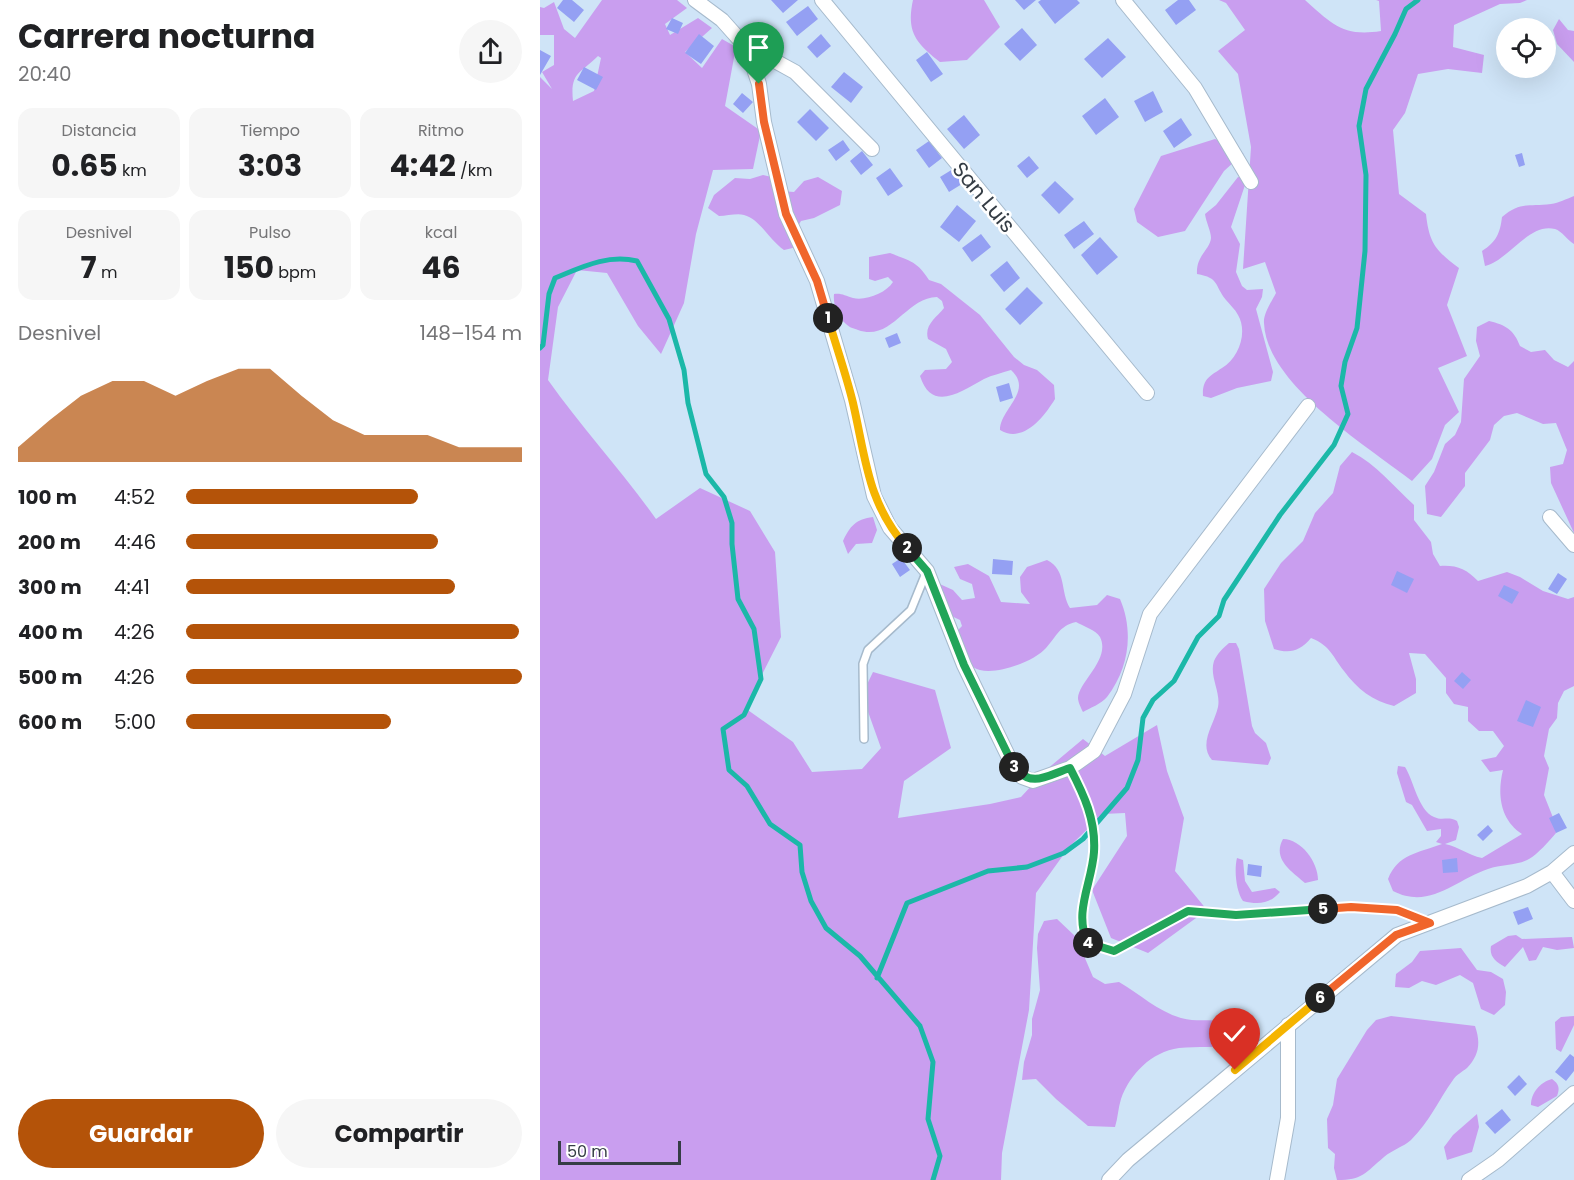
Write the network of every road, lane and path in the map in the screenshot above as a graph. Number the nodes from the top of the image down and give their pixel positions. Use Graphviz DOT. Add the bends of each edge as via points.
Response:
graph roads {
  1 [pos="695,0"];
  2 [pos="822,0"];
  3 [pos="1123,0"];
  4 [pos="742,43"];
  5 [pos="872,149"];
  6 [pos="1251,182"];
  7 [pos="1147,393"];
  8 [pos="1308,406"];
  9 [pos="1550,517"];
  10 [pos="1574,545"];
  11 [pos="927,571"];
  12 [pos="864,739"];
  13 [pos="1070,768"];
  14 [pos="1574,853"];
  15 [pos="1552,872"];
  16 [pos="1574,901"];
  17 [pos="1430,923"];
  18 [pos="1288,1025"];
  19 [pos="1574,1093"];
  20 [pos="1109,1180"];
  21 [pos="1277,1180"];
  22 [pos="1469,1180"];
  1 -- 4 [label="street" via="722,20"];
  2 -- 7 [label="street, San Luis"];
  3 -- 6 [label="street" via="1195,88"];
  4 -- 5 [label="street" via="795,72"];
  4 -- 11 [label="street" via="759,84 786,214 817,281 852,400 874,496 890,528"];
  8 -- 13 [label="street" via="1150,614 1119,704 1094,751"];
  9 -- 10 [label="street"];
  11 -- 12 [label="lane" via="911,610 868,650 863,664"];
  11 -- 13 [label="street" via="964,665 1013,766 1022,777 1033,781"];
  13 -- 17 [label="path" via="1088,803 1093,827 1094,853 1081,910 1087,942 1114,951 1188,911 1236,915 1351,907 1397,910"];
  14 -- 15 [label="street"];
  15 -- 16 [label="street"];
  15 -- 17 [label="street" via="1527,886"];
  17 -- 18 [label="street" via="1396,935"];
  18 -- 20 [label="street"];
  18 -- 21 [label="street" via="1288,1118"];
  19 -- 22 [label="street" via="1498,1160"];
}
